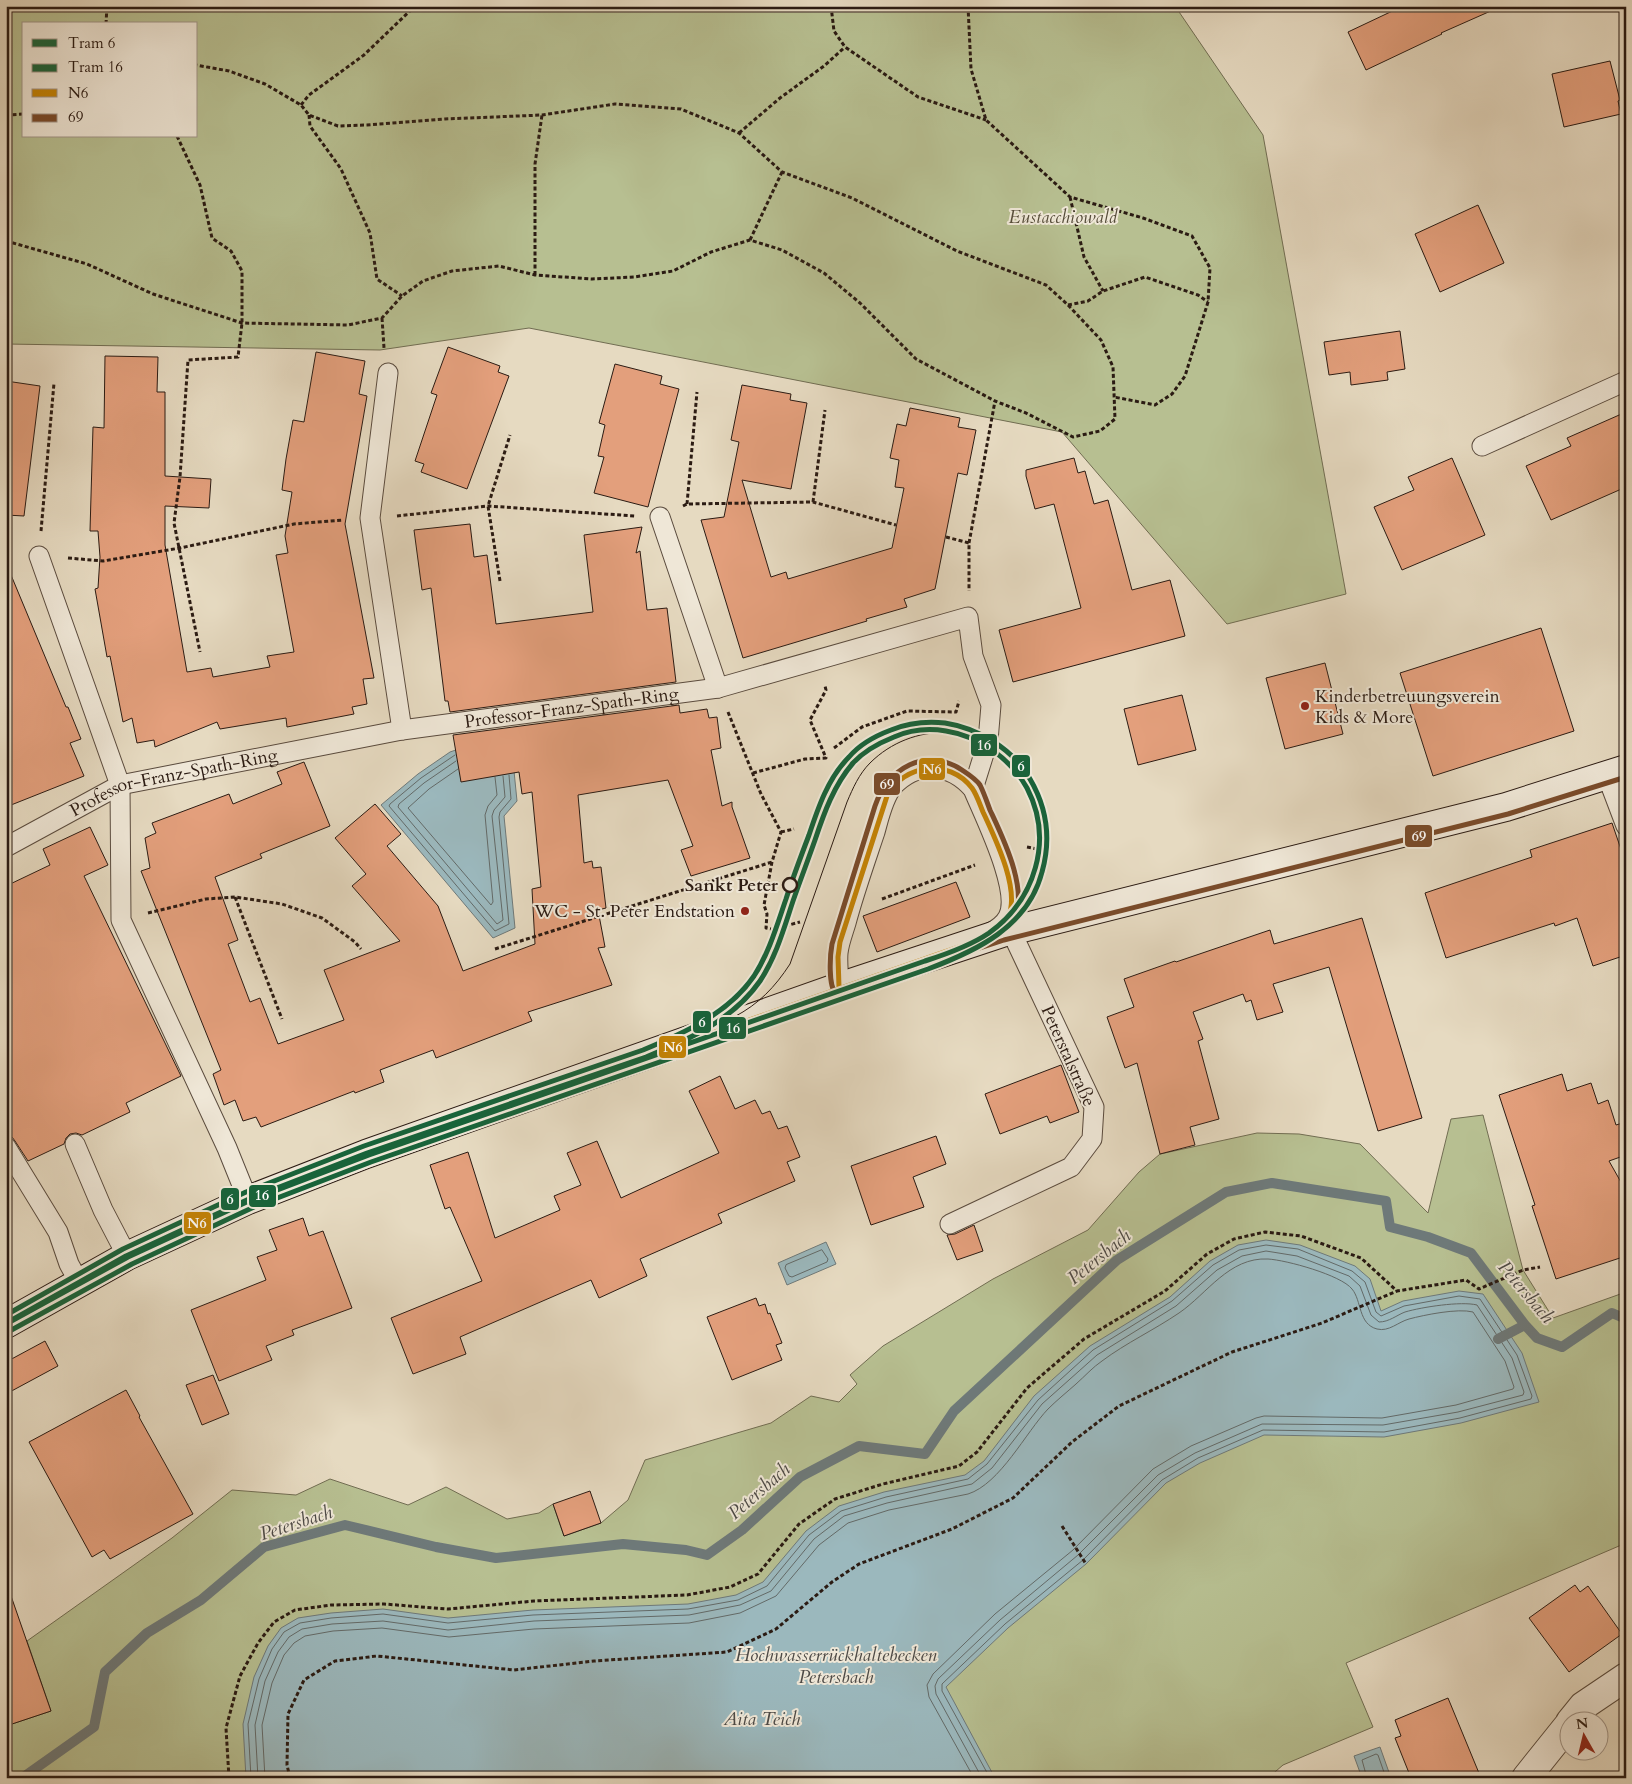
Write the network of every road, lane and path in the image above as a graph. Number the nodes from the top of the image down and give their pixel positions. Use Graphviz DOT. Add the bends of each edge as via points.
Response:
graph roads {
  1 [pos="107,6"];
  2 [pos="415,6"];
  3 [pos="830,6"];
  4 [pos="968,6"];
  5 [pos="106,22"];
  6 [pos="845,46"];
  7 [pos="198,65"];
  8 [pos="301,105"];
  9 [pos="22,114"];
  10 [pos="6,115"];
  11 [pos="542,115"];
  12 [pos="309,116"];
  13 [pos="986,120"];
  14 [pos="739,133"];
  15 [pos="178,138"];
  16 [pos="782,172"];
  17 [pos="1070,197"];
  18 [pos="750,240"];
  19 [pos="6,241"];
  20 [pos="534,275"];
  21 [pos="1103,290"];
  22 [pos="402,296"];
  23 [pos="1208,302"];
  24 [pos="1068,304"];
  25 [pos="382,318"];
  26 [pos="242,323"];
  27 [pos="384,342"];
  28 [pos="388,373"];
  29 [pos="1626,381"];
  30 [pos="54,383"];
  31 [pos="697,392"];
  32 [pos="1114,397"];
  33 [pos="995,401"];
  34 [pos="825,410"];
  35 [pos="510,435"];
  36 [pos="1482,446"];
  37 [pos="813,502"];
  38 [pos="687,504"];
  39 [pos="488,506"];
  40 [pos="370,518"];
  41 [pos="660,518"];
  42 [pos="896,525"];
  43 [pos="946,537"];
  44 [pos="970,544"];
  45 [pos="180,548"];
  46 [pos="39,556"];
  47 [pos="500,581"];
  48 [pos="968,617"];
  49 [pos="200,652"];
  50 [pos="817,660"];
  51 [pos="978,671"];
  52 [pos="718,688"];
  53 [pos="402,730"];
  54 [pos="834,748"];
  55 [pos="752,773"];
  56 [pos="1616,773"];
  57 [pos="120,785"];
  58 [pos="973,788"];
  59 [pos="1626,826"];
  60 [pos="794,829"];
  61 [pos="781,832"];
  62 [pos="6,847"];
  63 [pos="1023,847"];
  64 [pos="1037,849"];
  65 [pos="772,862"];
  66 [pos="975,865"];
  67 [pos="235,897"];
  68 [pos="876,901"];
  69 [pos="121,920"];
  70 [pos="800,922"];
  71 [pos="785,926"];
  72 [pos="770,929"];
  73 [pos="1011,931"];
  74 [pos="967,944"];
  75 [pos="361,949"];
  76 [pos="495,949"];
  77 [pos="839,987"];
  78 [pos="282,1019"];
  79 [pos="75,1144"];
  80 [pos="6,1147"];
  81 [pos="248,1200"];
  82 [pos="950,1224"];
  83 [pos="127,1256"];
  84 [pos="1540,1267"];
  85 [pos="79,1282"];
  86 [pos="1397,1291"];
  87 [pos="6,1324"];
  88 [pos="1062,1526"];
  89 [pos="1086,1564"];
  90 [pos="1626,1677"];
  91 [pos="1578,1712"];
  92 [pos="1560,1735"];
  93 [pos="229,1778"];
  94 [pos="290,1778"];
  95 [pos="1526,1778"];
  1 -- 5 [label="path"];
  2 -- 8 [label="path" via="364,55 309,95"];
  3 -- 6 [label="path" via="834,31"];
  4 -- 13 [label="path" via="971,69"];
  6 -- 13 [label="path" via="918,97"];
  6 -- 14 [label="path"];
  7 -- 8 [label="path" via="265,84"];
  8 -- 12 [label="path"];
  9 -- 10 [label="path"];
  11 -- 12 [label="path" via="338,126"];
  11 -- 14 [label="path" via="614,104 681,109"];
  11 -- 20 [label="path" via="535,164"];
  12 -- 22 [label="path" via="310,126 340,169 370,233 377,279"];
  13 -- 17 [label="path"];
  14 -- 16 [label="path"];
  15 -- 26 [label="path" via="200,185 212,238 231,251 242,271"];
  16 -- 18 [label="path"];
  16 -- 24 [label="path" via="852,198 957,251 1046,285"];
  17 -- 21 [label="path" via="1084,257"];
  17 -- 23 [label="path" via="1192,236 1210,268"];
  18 -- 20 [label="path" via="711,252 673,271 592,279"];
  18 -- 33 [label="path" via="782,250 824,273 860,303 916,359"];
  19 -- 26 [label="path" via="87,264 153,294"];
  20 -- 22 [label="path" via="500,266 452,272 422,281"];
  21 -- 23 [label="path" via="1145,277 1198,295"];
  21 -- 24 [label="path" via="1088,301"];
  22 -- 25 [label="path"];
  23 -- 32 [label="path" via="1185,376 1172,394 1155,405"];
  24 -- 32 [label="path" via="1101,340 1113,367"];
  25 -- 26 [label="path" via="348,325"];
  25 -- 27 [label="path"];
  26 -- 45 [label="path" via="238,357 188,360 174,523"];
  28 -- 40 [label="lane"];
  29 -- 36 [label="lane"];
  30 -- 46 [label="path"];
  31 -- 38 [label="path"];
  32 -- 33 [label="path" via="1115,419 1100,431 1072,437"];
  33 -- 44 [label="path"];
  34 -- 37 [label="path"];
  35 -- 39 [label="path"];
  37 -- 38 [label="path"];
  37 -- 42 [label="path"];
  38 -- 41 [label="path"];
  39 -- 40 [label="path"];
  39 -- 41 [label="path"];
  39 -- 47 [label="path"];
  40 -- 45 [label="path" via="294,524"];
  40 -- 53 [label="lane"];
  41 -- 52 [label="lane"];
  43 -- 44 [label="path"];
  44 -- 48 [label="path"];
  45 -- 46 [label="path" via="103,561"];
  45 -- 49 [label="path"];
  46 -- 57 [label="lane"];
  48 -- 50 [label="lane, Professor-Franz-Spath-Ring"];
  48 -- 51 [label="lane"];
  50 -- 52 [label="lane, Professor-Franz-Spath-Ring"];
  50 -- 55 [label="path" via="826,690 810,720 826,758 806,759"];
  51 -- 54 [label="path" via="960,698 956,712 907,711 862,727"];
  51 -- 58 [label="lane" via="991,705 988,741"];
  52 -- 53 [label="lane, Professor-Franz-Spath-Ring"];
  52 -- 55 [label="path"];
  53 -- 57 [label="lane, Professor-Franz-Spath-Ring"];
  55 -- 61 [label="path"];
  56 -- 59 [label="lane"];
  56 -- 73 [label="street" via="1496,809"];
  57 -- 62 [label="lane, Professor-Franz-Spath-Ring"];
  57 -- 69 [label="lane"];
  58 -- 74 [label="lane" via="1009,878 1012,898 1009,916 998,929"];
  58 -- 77 [label="lane" via="951,771 935,768 919,769 892,787 870,846 838,953"];
  60 -- 61 [label="path"];
  61 -- 65 [label="path"];
  63 -- 64 [label="path"];
  65 -- 72 [label="path" via="764,904 766,928"];
  65 -- 76 [label="path"];
  66 -- 68 [label="path"];
  67 -- 69 [label="path" via="206,899"];
  67 -- 75 [label="path" via="282,904 322,918"];
  67 -- 78 [label="path"];
  69 -- 81 [label="lane"];
  70 -- 71 [label="path"];
  73 -- 74 [label="street"];
  73 -- 82 [label="lane, Peterstalstraße" via="1094,1107 1092,1139 1072,1167"];
  74 -- 77 [label="street"];
  77 -- 81 [label="street" via="366,1154"];
  79 -- 83 [label="lane"];
  80 -- 85 [label="lane" via="58,1232"];
  81 -- 83 [label="street"];
  83 -- 85 [label="street"];
  84 -- 86 [label="path" via="1523,1270 1479,1289 1466,1280"];
  85 -- 87 [label="street"];
  86 -- 93 [label="path" via="1361,1258 1301,1236 1265,1232 1234,1239 1207,1254 1165,1292 1084,1339 1027,1388 977,1452 959,1466 835,1499 799,1524 758,1574 730,1587 687,1595 534,1601 448,1609 384,1604 331,1605 295,1610 274,1622 240,1676 226,1728"];
  86 -- 94 [label="path" via="1322,1323 1232,1352 1119,1406 1072,1442 1012,1498 952,1529 859,1564 776,1629 727,1652 514,1670 377,1656 335,1661 304,1680 288,1714 287,1765"];
  88 -- 89 [label="path"];
  90 -- 91 [label="street"];
  92 -- 95 [label="street"];
}
